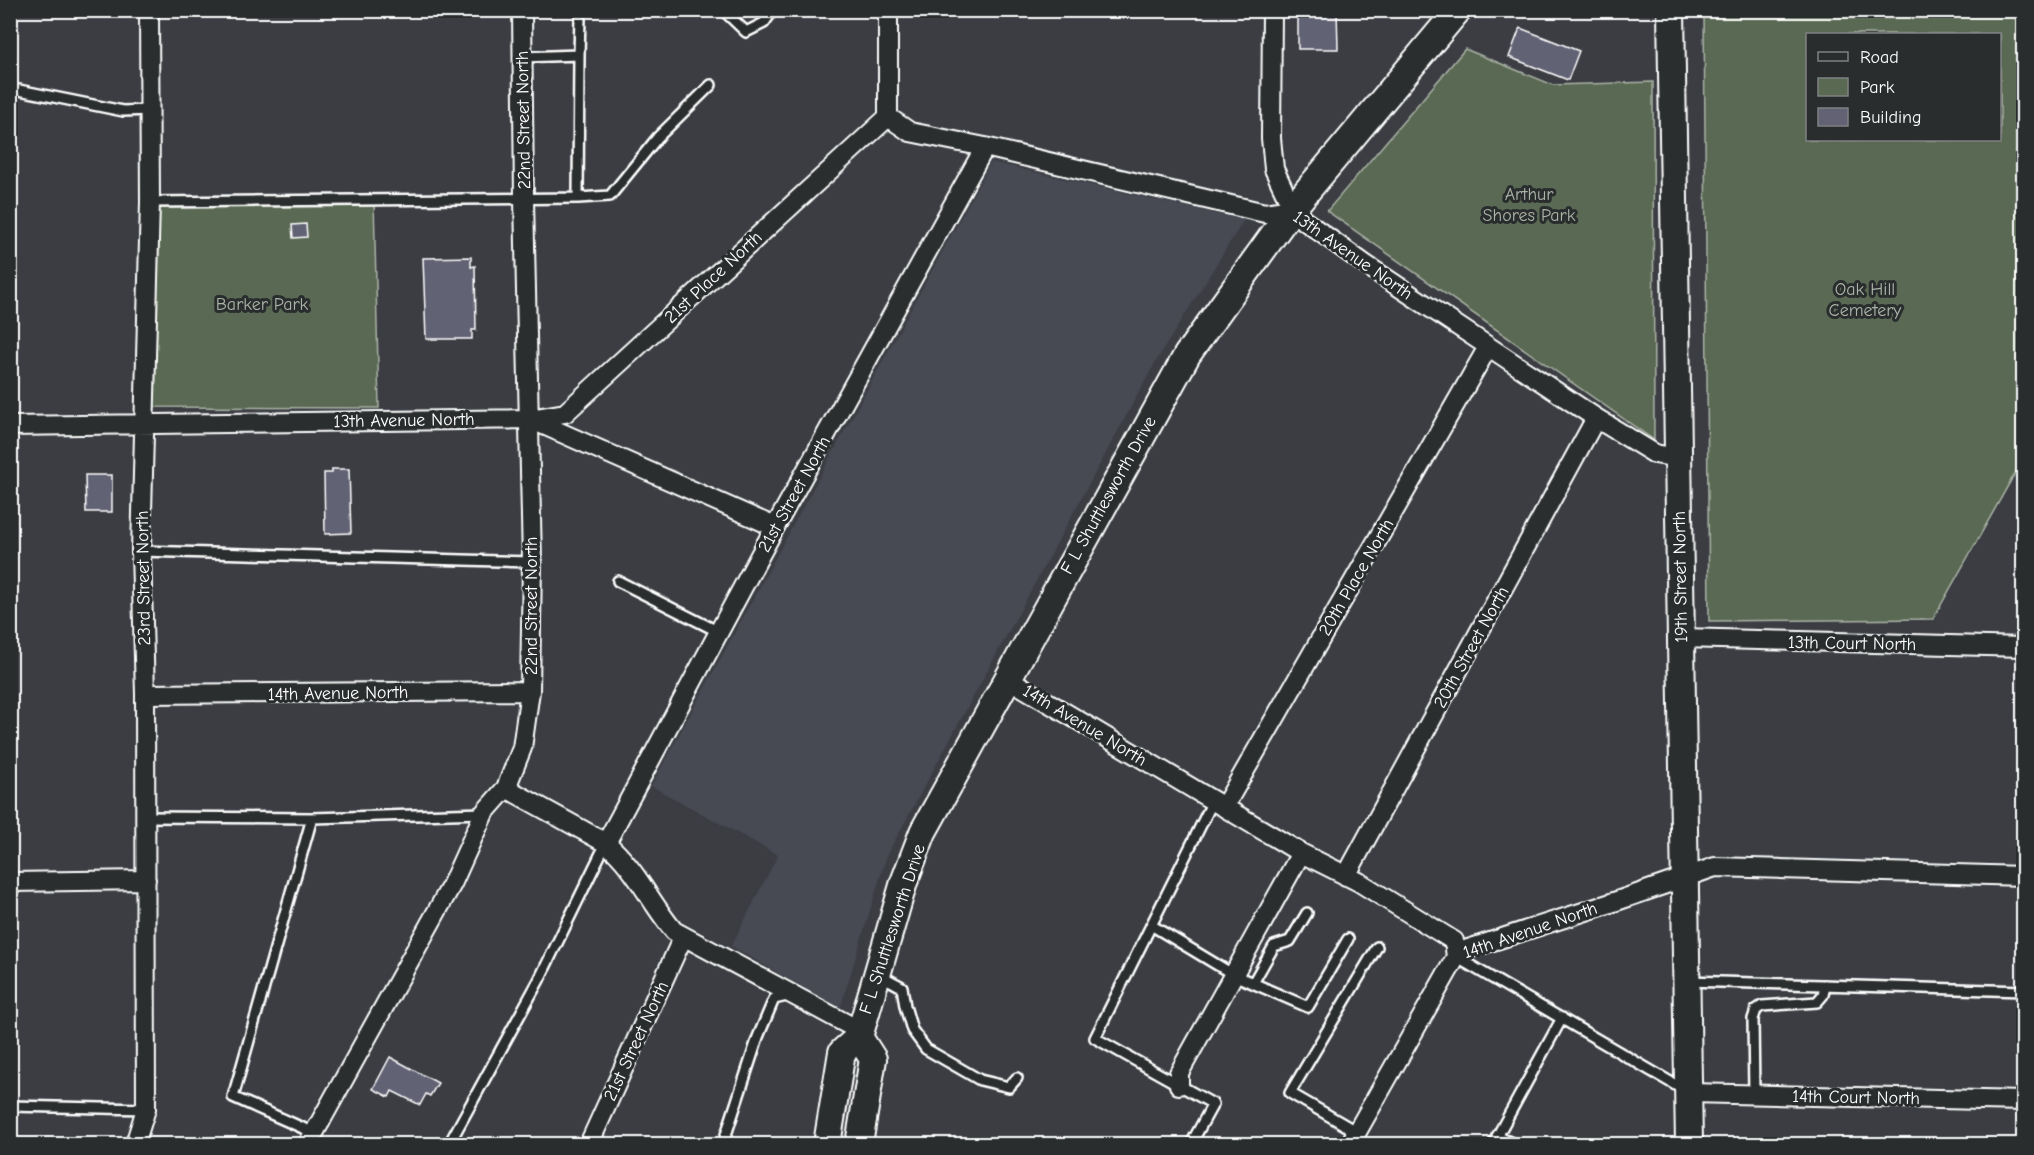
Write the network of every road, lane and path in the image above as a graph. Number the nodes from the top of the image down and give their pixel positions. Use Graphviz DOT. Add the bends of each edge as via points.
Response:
graph roads {
  1 [pos="149,10"];
  2 [pos="522,10"];
  3 [pos="723,10"];
  4 [pos="773,10"];
  5 [pos="888,10"];
  6 [pos="1272,10"];
  7 [pos="1458,10"];
  8 [pos="1671,10"];
  9 [pos="580,18"];
  10 [pos="579,55"];
  11 [pos="522,57"];
  12 [pos="711,85"];
  13 [pos="19,90"];
  14 [pos="150,110"];
  15 [pos="888,117"];
  16 [pos="985,147"];
  17 [pos="578,198"];
  18 [pos="524,199"];
  19 [pos="150,202"];
  20 [pos="1292,209"];
  21 [pos="1488,347"];
  22 [pos="1596,418"];
  23 [pos="530,419"];
  24 [pos="144,424"];
  25 [pos="10,426"];
  26 [pos="1678,458"];
  27 [pos="775,527"];
  28 [pos="141,551"];
  29 [pos="532,562"];
  30 [pos="618,581"];
  31 [pos="719,632"];
  32 [pos="1681,638"];
  33 [pos="2024,647"];
  34 [pos="1007,678"];
  35 [pos="530,691"];
  36 [pos="145,694"];
  37 [pos="506,788"];
  38 [pos="1219,804"];
  39 [pos="484,813"];
  40 [pos="146,817"];
  41 [pos="312,818"];
  42 [pos="606,843"];
  43 [pos="1302,853"];
  44 [pos="1346,876"];
  45 [pos="1685,876"];
  46 [pos="2024,876"];
  47 [pos="146,880"];
  48 [pos="10,882"];
  49 [pos="1307,913"];
  50 [pos="1151,926"];
  51 [pos="683,937"];
  52 [pos="1348,939"];
  53 [pos="1377,947"];
  54 [pos="1456,957"];
  55 [pos="878,974"];
  56 [pos="1234,975"];
  57 [pos="1687,981"];
  58 [pos="1253,983"];
  59 [pos="1825,985"];
  60 [pos="2024,991"];
  61 [pos="792,994"];
  62 [pos="1562,1018"];
  63 [pos="859,1034"];
  64 [pos="1017,1078"];
  65 [pos="1179,1085"];
  66 [pos="1689,1093"];
  67 [pos="1754,1095"];
  68 [pos="2024,1101"];
  69 [pos="10,1106"];
  70 [pos="146,1109"];
  71 [pos="1354,1138"];
  72 [pos="311,1139"];
  73 [pos="1495,1140"];
  74 [pos="135,1144"];
  75 [pos="449,1144"];
  76 [pos="589,1144"];
  77 [pos="723,1144"];
  78 [pos="827,1144"];
  79 [pos="859,1144"];
  80 [pos="1191,1144"];
  81 [pos="1514,1144"];
  82 [pos="1689,1144"];
  1 -- 14 [label="street, 23rd Street North"];
  2 -- 11 [label="street, 22nd Street North"];
  3 -- 4 [label="lane" via="746,32 764,23"];
  5 -- 15 [label="street"];
  6 -- 20 [label="street" via="1274,169"];
  7 -- 20 [label="main road, F L Shuttlesworth Drive"];
  8 -- 26 [label="main road, 19th Street North"];
  9 -- 10 [label="lane"];
  10 -- 11 [label="lane"];
  10 -- 17 [label="lane"];
  11 -- 18 [label="street, 22nd Street North"];
  12 -- 17 [label="lane" via="658,137 610,196"];
  13 -- 14 [label="lane" via="123,111"];
  14 -- 19 [label="street, 23rd Street North"];
  15 -- 16 [label="street, 13th Avenue North" via="910,132"];
  15 -- 23 [label="street, 21st Place North" via="565,413"];
  16 -- 20 [label="street, 13th Avenue North" via="1265,213"];
  16 -- 27 [label="street, 21st Street North"];
  17 -- 18 [label="lane"];
  18 -- 19 [label="lane"];
  18 -- 23 [label="street, 22nd Street North"];
  19 -- 24 [label="street, 23rd Street North"];
  20 -- 21 [label="street, 13th Avenue North" via="1366,265"];
  20 -- 34 [label="main road, F L Shuttlesworth Drive" via="1187,354"];
  21 -- 22 [label="street, 13th Avenue North"];
  21 -- 38 [label="street, 20th Place North"];
  22 -- 26 [label="street, 13th Avenue North" via="1655,454"];
  22 -- 44 [label="street, 20th Street North"];
  23 -- 24 [label="street, 13th Avenue North"];
  23 -- 27 [label="street, 13th Avenue North"];
  23 -- 29 [label="street, 22nd Street North"];
  24 -- 25 [label="street, 13th Avenue North"];
  24 -- 28 [label="street, 23rd Street North"];
  26 -- 32 [label="main road, 19th Street North"];
  27 -- 31 [label="street, 21st Street North"];
  28 -- 29 [label="lane"];
  28 -- 36 [label="street, 23rd Street North"];
  29 -- 35 [label="street, 22nd Street North"];
  30 -- 31 [label="lane"];
  31 -- 42 [label="street, 21st Street North"];
  32 -- 33 [label="street, 13th Court North"];
  32 -- 45 [label="main road, 19th Street North"];
  34 -- 38 [label="street, 14th Avenue North"];
  34 -- 55 [label="main road, F L Shuttlesworth Drive" via="923,832 904,882"];
  35 -- 36 [label="street, 14th Avenue North"];
  35 -- 37 [label="street, 22nd Street North" via="522,748"];
  36 -- 40 [label="street, 23rd Street North"];
  37 -- 39 [label="street, 22nd Street North"];
  37 -- 42 [label="street"];
  38 -- 43 [label="street, 14th Avenue North"];
  38 -- 50 [label="lane"];
  39 -- 41 [label="lane"];
  39 -- 72 [label="street, 22nd Street North" via="452,884"];
  40 -- 41 [label="lane"];
  40 -- 47 [label="street, 23rd Street North"];
  41 -- 72 [label="lane" via="233,1097"];
  42 -- 51 [label="street" via="628,866 661,916"];
  42 -- 75 [label="lane" via="539,980"];
  43 -- 44 [label="street, 14th Avenue North"];
  43 -- 56 [label="street"];
  44 -- 54 [label="street, 14th Avenue North" via="1454,940"];
  45 -- 46 [label="street, 14th Avenue North" via="1715,867"];
  45 -- 54 [label="street, 14th Avenue North" via="1465,950"];
  45 -- 57 [label="main road, 19th Street North"];
  47 -- 48 [label="street"];
  47 -- 70 [label="street, 23rd Street North"];
  49 -- 58 [label="lane" via="1290,942 1274,946"];
  50 -- 56 [label="lane"];
  50 -- 65 [label="lane" via="1095,1038"];
  51 -- 61 [label="street"];
  51 -- 76 [label="street, 21st Street North"];
  52 -- 58 [label="lane" via="1308,1007"];
  53 -- 71 [label="lane" via="1290,1093"];
  54 -- 62 [label="lane"];
  54 -- 71 [label="street"];
  55 -- 63 [label="main road, F L Shuttlesworth Drive"];
  55 -- 64 [label="lane" via="902,987 912,1030 926,1049 980,1080 1009,1087"];
  56 -- 58 [label="lane"];
  56 -- 65 [label="street" via="1179,1073"];
  57 -- 59 [label="lane"];
  57 -- 66 [label="main road, 19th Street North"];
  59 -- 60 [label="lane"];
  59 -- 67 [label="lane" via="1817,1002 1762,1006 1756,1010"];
  61 -- 63 [label="street"];
  61 -- 77 [label="lane" via="774,999"];
  62 -- 66 [label="lane"];
  62 -- 73 [label="lane"];
  63 -- 78 [label="main road, F L Shuttlesworth Drive" via="842,1052"];
  63 -- 79 [label="main road, F L Shuttlesworth Drive" via="873,1059"];
  65 -- 80 [label="lane" via="1214,1104"];
  66 -- 67 [label="street, 14th Court North"];
  66 -- 82 [label="main road, 19th Street North"];
  67 -- 68 [label="street, 14th Court North"];
  69 -- 70 [label="lane"];
  70 -- 74 [label="street, 23rd Street North"];
  73 -- 81 [label="lane"];
}
